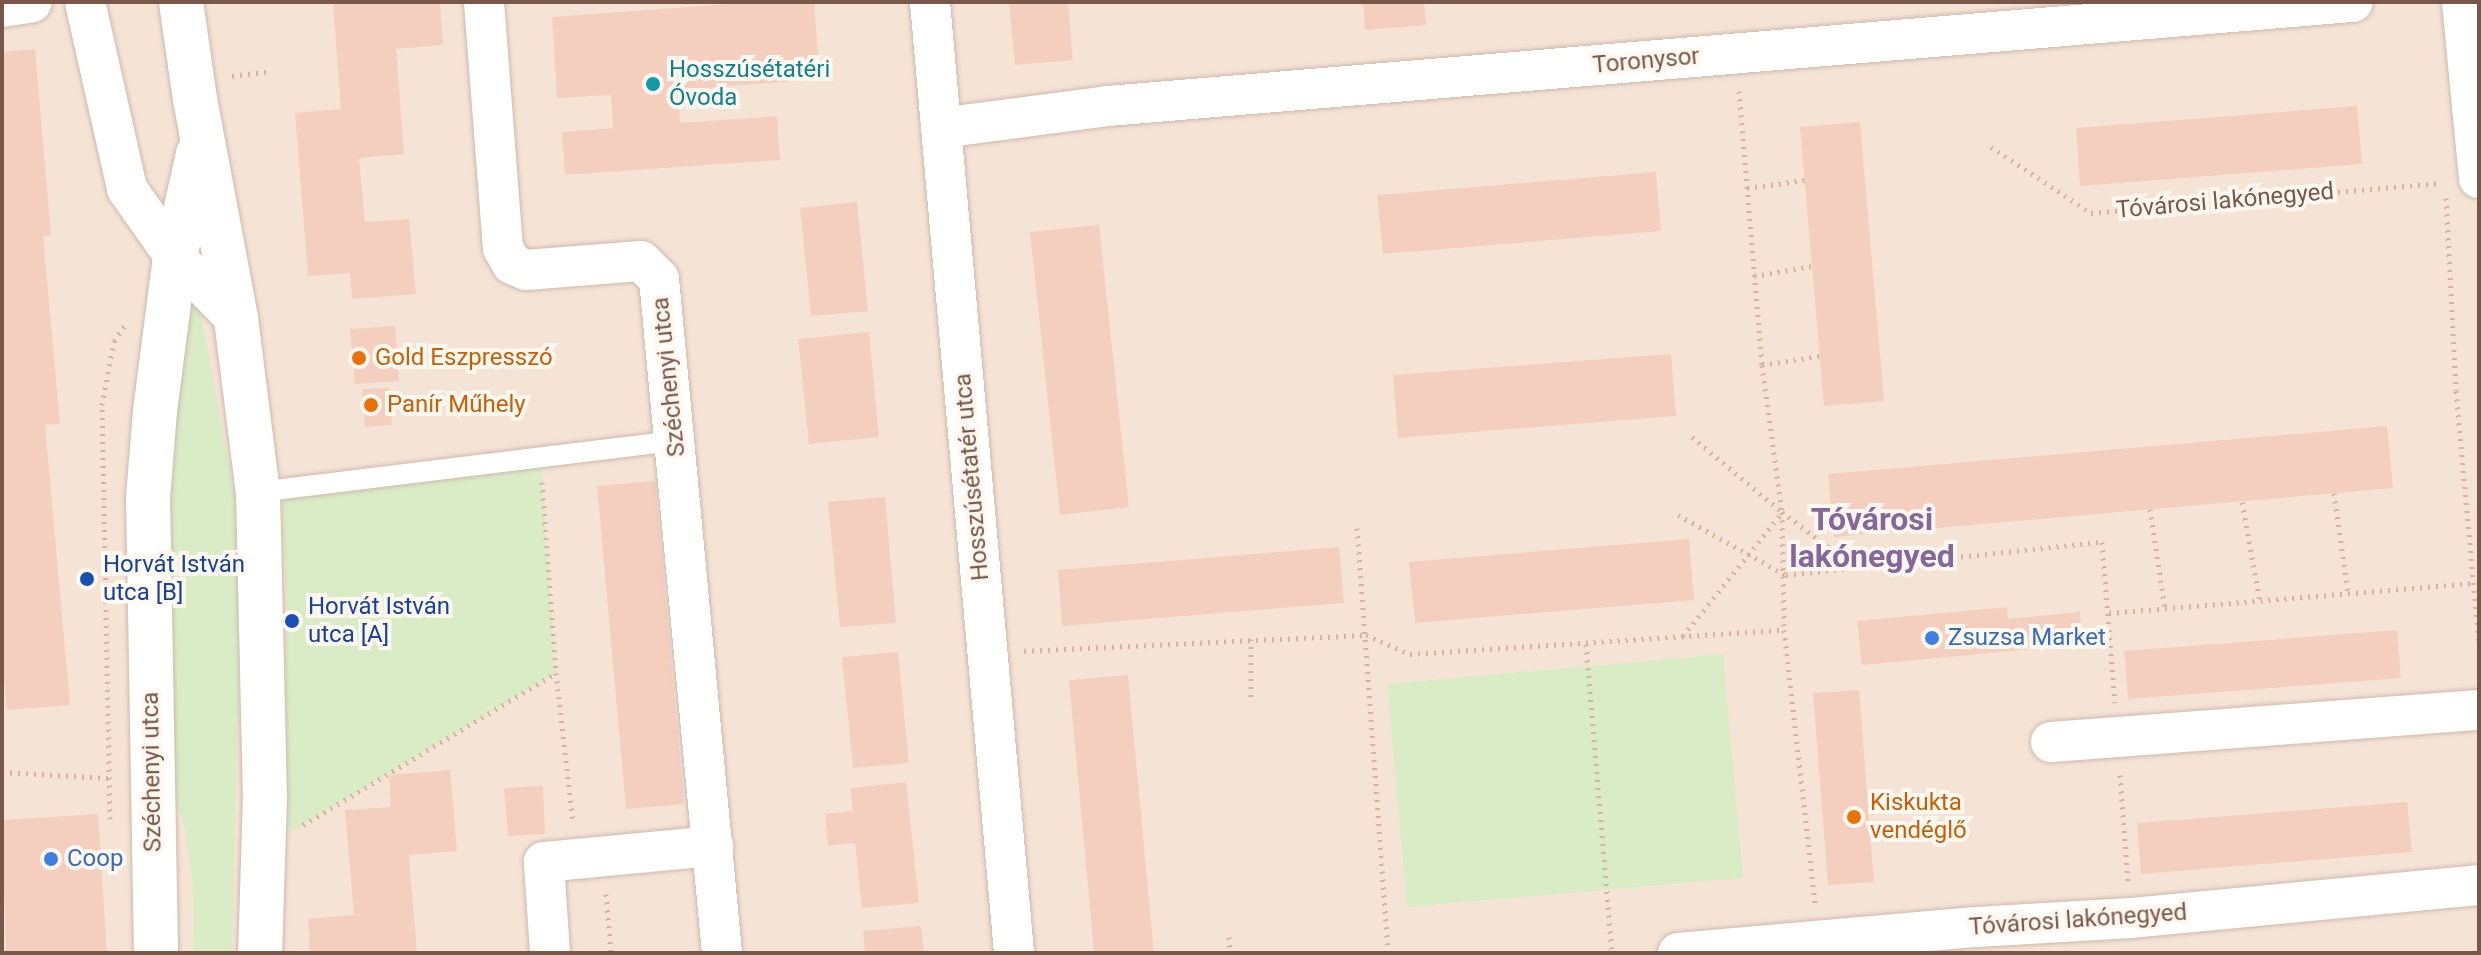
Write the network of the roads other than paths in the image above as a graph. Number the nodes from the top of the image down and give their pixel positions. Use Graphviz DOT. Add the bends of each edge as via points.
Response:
graph roads {
  1 [pos="32,2"];
  2 [pos="85,2"];
  3 [pos="181,2"];
  4 [pos="484,2"];
  5 [pos="930,2"];
  6 [pos="2353,2"];
  7 [pos="2462,2"];
  8 [pos="2,7"];
  9 [pos="941,128"];
  10 [pos="201,136"];
  11 [pos="2456,176"];
  12 [pos="175,257"];
  13 [pos="236,319"];
  14 [pos="675,441"];
  15 [pos="258,492"];
  16 [pos="2479,710"];
  17 [pos="2051,742"];
  18 [pos="713,846"];
  19 [pos="2479,885"];
  20 [pos="156,953"];
  21 [pos="260,953"];
  22 [pos="550,953"];
  23 [pos="722,953"];
  24 [pos="1014,953"];
  25 [pos="1678,953"];
  1 -- 8 [label="street"];
  2 -- 12 [label="street" via="127,189"];
  3 -- 10 [label="main road, Széchenyi utca"];
  4 -- 14 [label="street, Széchenyi utca" via="503,248 512,264 526,270 641,261 659,279"];
  5 -- 9 [label="street, Hosszúsétatér utca"];
  6 -- 9 [label="street, Toronysor" via="1108,106"];
  7 -- 11 [label="street"];
  9 -- 24 [label="street, Hosszúsétatér utca"];
  10 -- 12 [label="main road, Széchenyi utca"];
  10 -- 13 [label="main road, Széchenyi utca"];
  12 -- 13 [label="street"];
  12 -- 20 [label="main road, Széchenyi utca" via="148,498"];
  13 -- 15 [label="main road, Széchenyi utca"];
  14 -- 15 [label="lane"];
  14 -- 18 [label="street, Széchenyi utca"];
  15 -- 21 [label="main road, Széchenyi utca" via="265,797"];
  16 -- 17 [label="street"];
  18 -- 22 [label="street" via="544,862"];
  18 -- 23 [label="street, Széchenyi utca"];
  19 -- 25 [label="street, Tóvárosi lakónegyed"];
}
